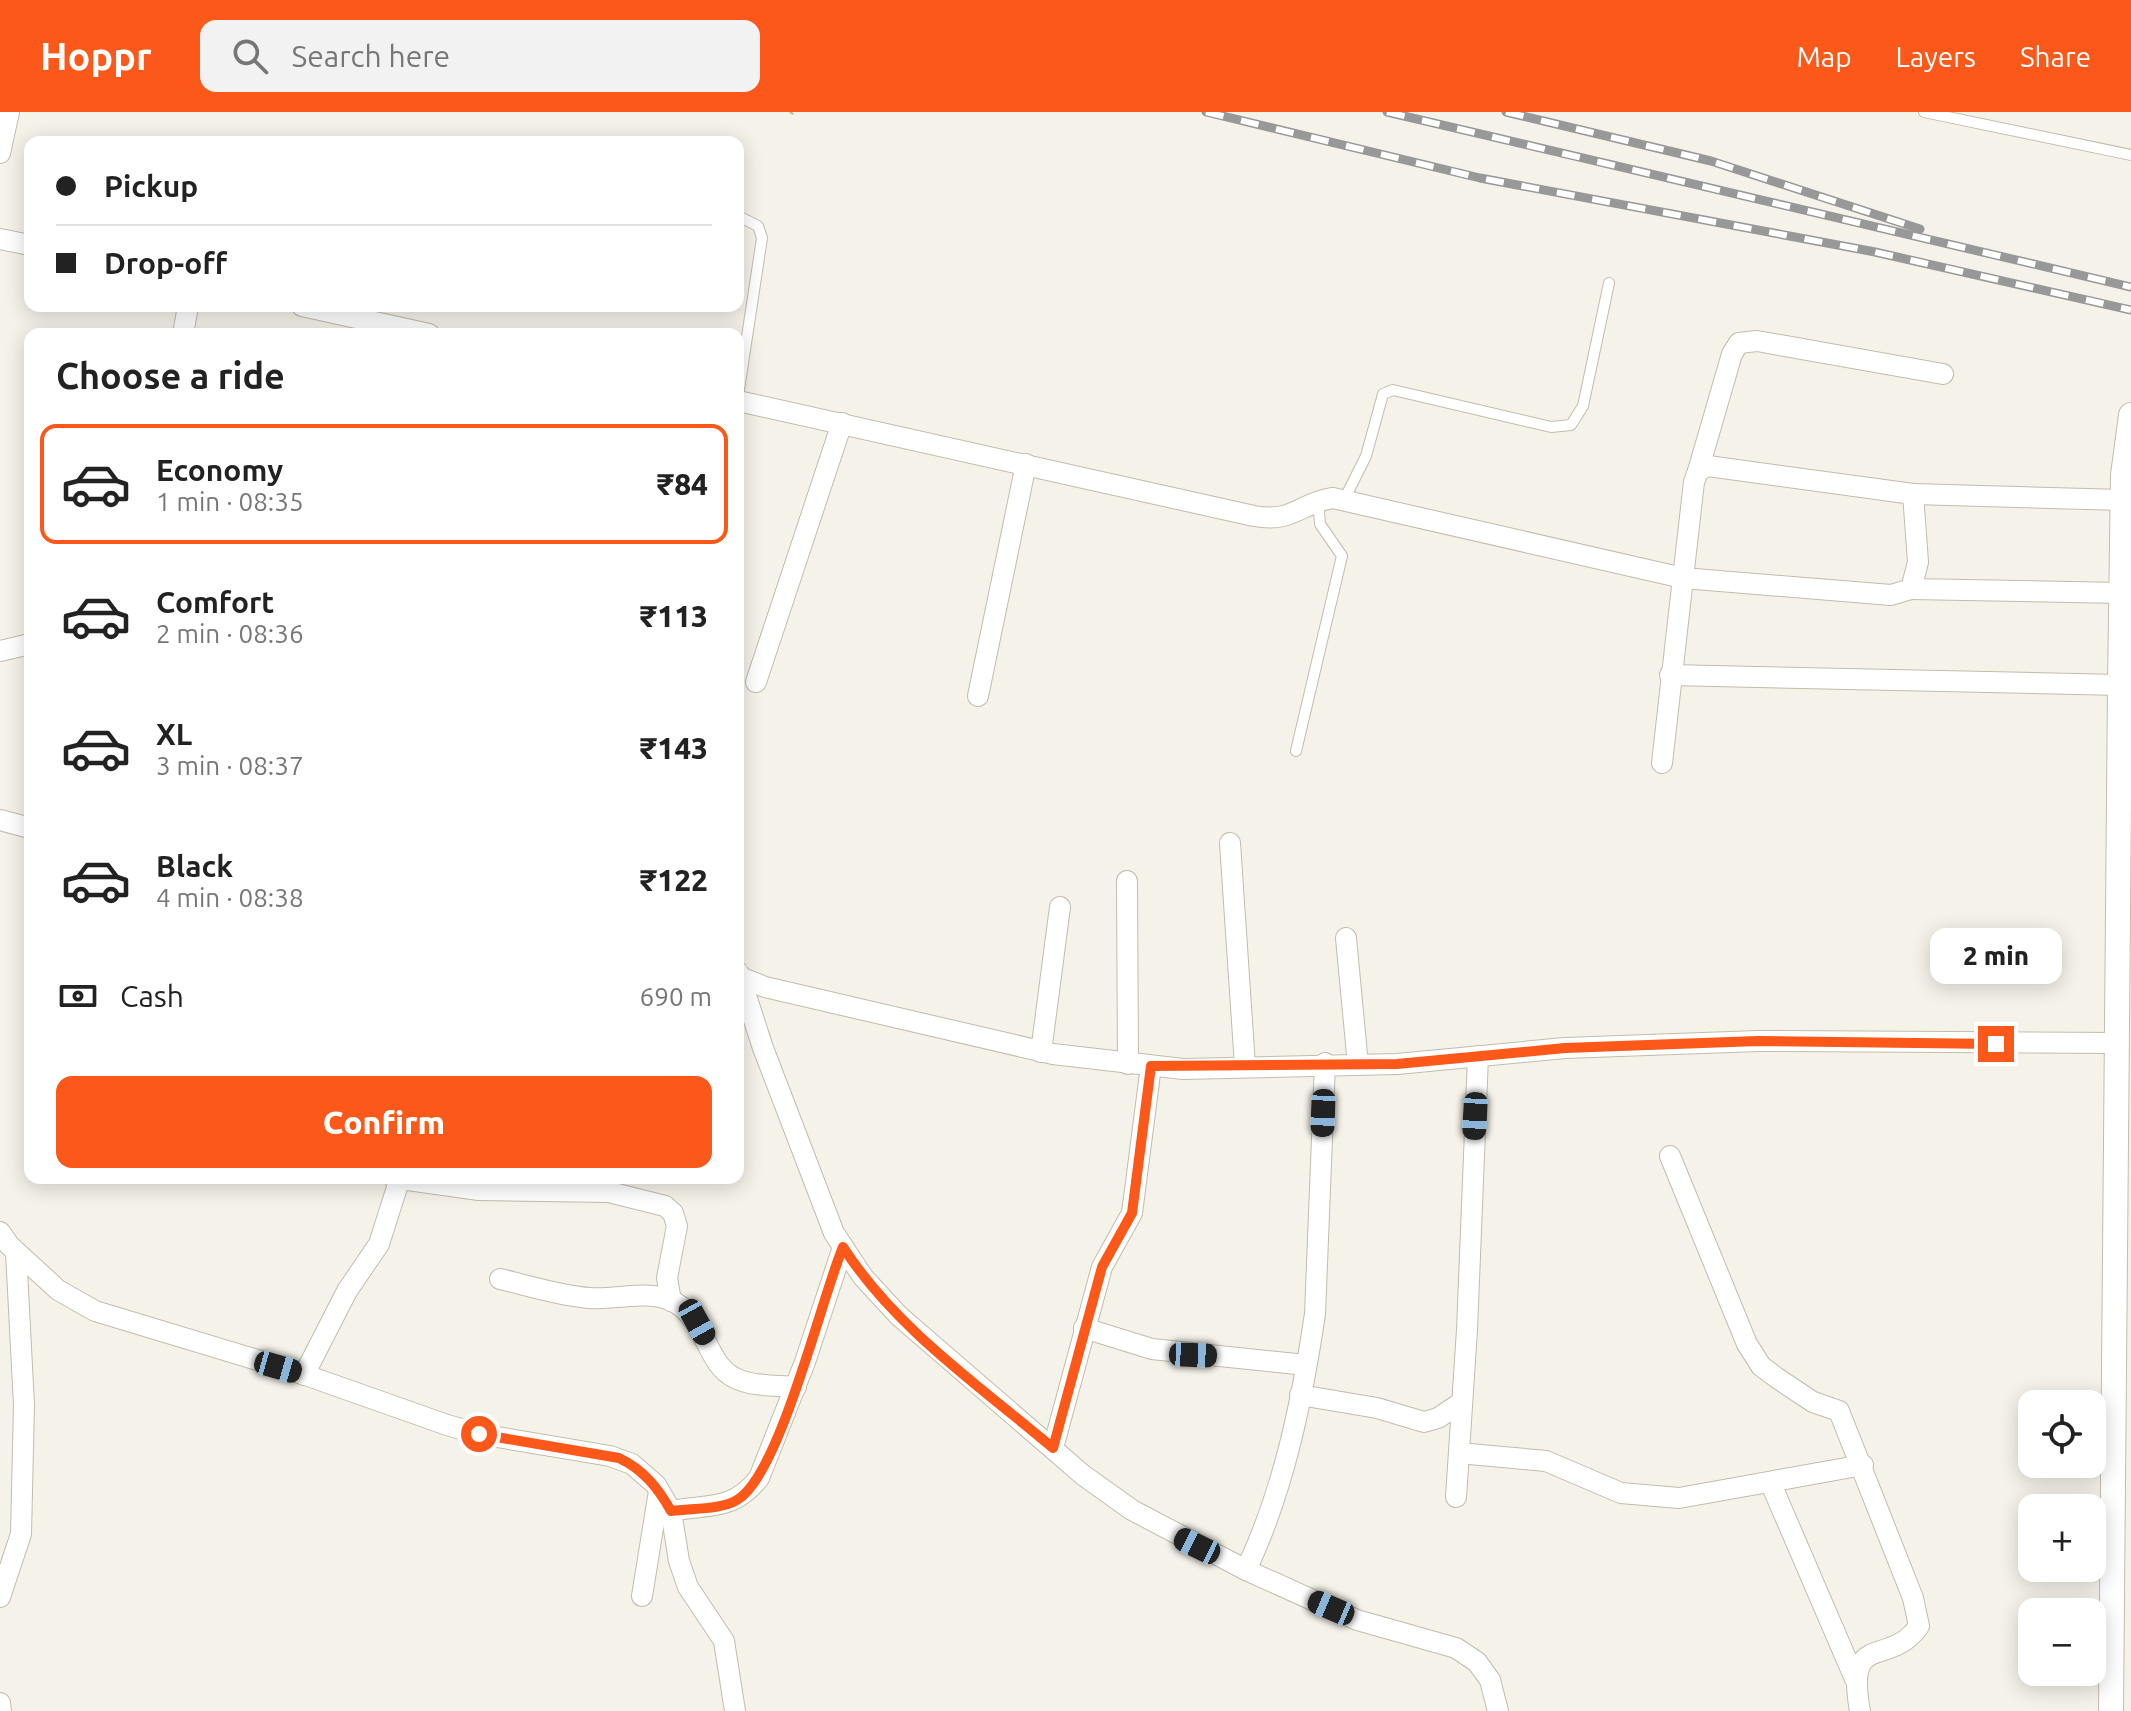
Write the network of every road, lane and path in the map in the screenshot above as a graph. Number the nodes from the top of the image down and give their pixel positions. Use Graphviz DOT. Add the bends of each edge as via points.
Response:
graph roads {
  1 [pos="9,112"];
  2 [pos="1924,112"];
  3 [pos="0,153"];
  4 [pos="2131,155"];
  5 [pos="744,219"];
  6 [pos="0,239"];
  7 [pos="24,244"];
  8 [pos="1609,283"];
  9 [pos="329,312"];
  10 [pos="402,328"];
  11 [pos="744,358"];
  12 [pos="1943,374"];
  13 [pos="744,399"];
  14 [pos="2131,415"];
  15 [pos="842,423"];
  16 [pos="1026,464"];
  17 [pos="1698,471"];
  18 [pos="1913,494"];
  19 [pos="1318,500"];
  20 [pos="1344,500"];
  21 [pos="2123,500"];
  22 [pos="1683,578"];
  23 [pos="1911,589"];
  24 [pos="2122,593"];
  25 [pos="24,645"];
  26 [pos="0,651"];
  27 [pos="1670,675"];
  28 [pos="756,682"];
  29 [pos="2120,685"];
  30 [pos="978,696"];
  31 [pos="1296,751"];
  32 [pos="1662,763"];
  33 [pos="0,820"];
  34 [pos="24,826"];
  35 [pos="1230,843"];
  36 [pos="1127,881"];
  37 [pos="1060,907"];
  38 [pos="1346,938"];
  39 [pos="744,976"];
  40 [pos="744,988"];
  41 [pos="2116,1043"];
  42 [pos="1041,1052"];
  43 [pos="1478,1056"];
  44 [pos="1325,1063"];
  45 [pos="1128,1064"];
  46 [pos="1358,1065"];
  47 [pos="1151,1066"];
  48 [pos="1245,1066"];
  49 [pos="1670,1156"];
  50 [pos="395,1184"];
  51 [pos="429,1184"];
  52 [pos="0,1232"];
  53 [pos="843,1247"];
  54 [pos="16,1252"];
  55 [pos="500,1279"];
  56 [pos="671,1301"];
  57 [pos="1084,1328"];
  58 [pos="2122,1333"];
  59 [pos="1306,1365"];
  60 [pos="304,1375"];
  61 [pos="796,1387"];
  62 [pos="1300,1395"];
  63 [pos="1462,1402"];
  64 [pos="1053,1448"];
  65 [pos="1459,1453"];
  66 [pos="1863,1465"];
  67 [pos="1771,1484"];
  68 [pos="659,1491"];
  69 [pos="1456,1497"];
  70 [pos="671,1511"];
  71 [pos="1246,1570"];
  72 [pos="642,1596"];
  73 [pos="0,1597"];
  74 [pos="1855,1679"];
  75 [pos="0,1703"];
  76 [pos="1,1711"];
  77 [pos="735,1711"];
  78 [pos="1498,1711"];
  79 [pos="1860,1711"];
  80 [pos="2111,1711"];
  1 -- 3 [label="street"];
  2 -- 4 [label="lane"];
  5 -- 11 [label="lane" via="758,226 762,238"];
  6 -- 7 [label="street"];
  8 -- 20 [label="lane" via="1583,406 1571,425 1551,427 1393,390 1383,394 1377,406 1366,456"];
  9 -- 10 [label="street"];
  12 -- 17 [label="street" via="1757,341 1739,343"];
  13 -- 15 [label="street"];
  14 -- 21 [label="street"];
  15 -- 16 [label="street"];
  15 -- 28 [label="street"];
  16 -- 19 [label="street" via="1277,520"];
  16 -- 30 [label="street"];
  17 -- 18 [label="street" via="1708,466 1732,468"];
  17 -- 22 [label="street"];
  18 -- 21 [label="street"];
  18 -- 23 [label="street" via="1918,562"];
  19 -- 20 [label="street"];
  19 -- 31 [label="lane" via="1320,524 1342,556"];
  20 -- 22 [label="street"];
  21 -- 24 [label="street"];
  22 -- 23 [label="street" via="1891,595"];
  22 -- 27 [label="street"];
  23 -- 24 [label="street"];
  24 -- 29 [label="street"];
  25 -- 26 [label="street"];
  27 -- 29 [label="street"];
  27 -- 32 [label="street"];
  29 -- 41 [label="street"];
  33 -- 34 [label="street"];
  35 -- 48 [label="street"];
  36 -- 45 [label="street"];
  37 -- 42 [label="street"];
  38 -- 46 [label="street"];
  39 -- 42 [label="street" via="779,990"];
  40 -- 53 [label="street" via="799,1148"];
  41 -- 43 [label="street" via="1758,1041"];
  41 -- 58 [label="street"];
  42 -- 45 [label="street"];
  43 -- 46 [label="street"];
  43 -- 63 [label="street"];
  44 -- 46 [label="street"];
  44 -- 48 [label="street"];
  44 -- 59 [label="street" via="1315,1314"];
  45 -- 47 [label="street"];
  47 -- 48 [label="street"];
  47 -- 57 [label="street" via="1132,1213 1102,1267"];
  49 -- 66 [label="street" via="1747,1344 1761,1366 1777,1378 1813,1402 1839,1411"];
  50 -- 60 [label="street" via="379,1244 347,1291"];
  51 -- 56 [label="street" via="609,1192 665,1206 677,1226 667,1278"];
  52 -- 54 [label="street"];
  53 -- 61 [label="street"];
  53 -- 64 [label="street" via="899,1316"];
  54 -- 60 [label="street" via="58,1290 95,1311"];
  54 -- 73 [label="street" via="24,1405 21,1534"];
  55 -- 56 [label="street" via="586,1298 652,1296"];
  56 -- 61 [label="street" via="697,1322 719,1364 733,1378"];
  57 -- 59 [label="street" via="1152,1349"];
  57 -- 64 [label="street"];
  58 -- 80 [label="street"];
  59 -- 62 [label="street"];
  60 -- 68 [label="street" via="479,1434 619,1458"];
  61 -- 70 [label="street" via="769,1458 747,1493 717,1506"];
  62 -- 63 [label="street" via="1424,1422"];
  62 -- 71 [label="street" via="1278,1494"];
  63 -- 65 [label="street"];
  64 -- 71 [label="street" via="1132,1510"];
  65 -- 67 [label="street" via="1546,1461 1601,1487 1646,1497 1679,1498"];
  65 -- 69 [label="street"];
  66 -- 67 [label="street"];
  66 -- 74 [label="street" via="1919,1626 1911,1637 1869,1655 1859,1664"];
  67 -- 74 [label="street"];
  68 -- 70 [label="street"];
  68 -- 72 [label="street"];
  70 -- 77 [label="street" via="688,1587 724,1641"];
  71 -- 78 [label="street" via="1357,1620 1456,1648 1477,1662 1490,1680"];
  74 -- 79 [label="street"];
  75 -- 76 [label="street"];
}
